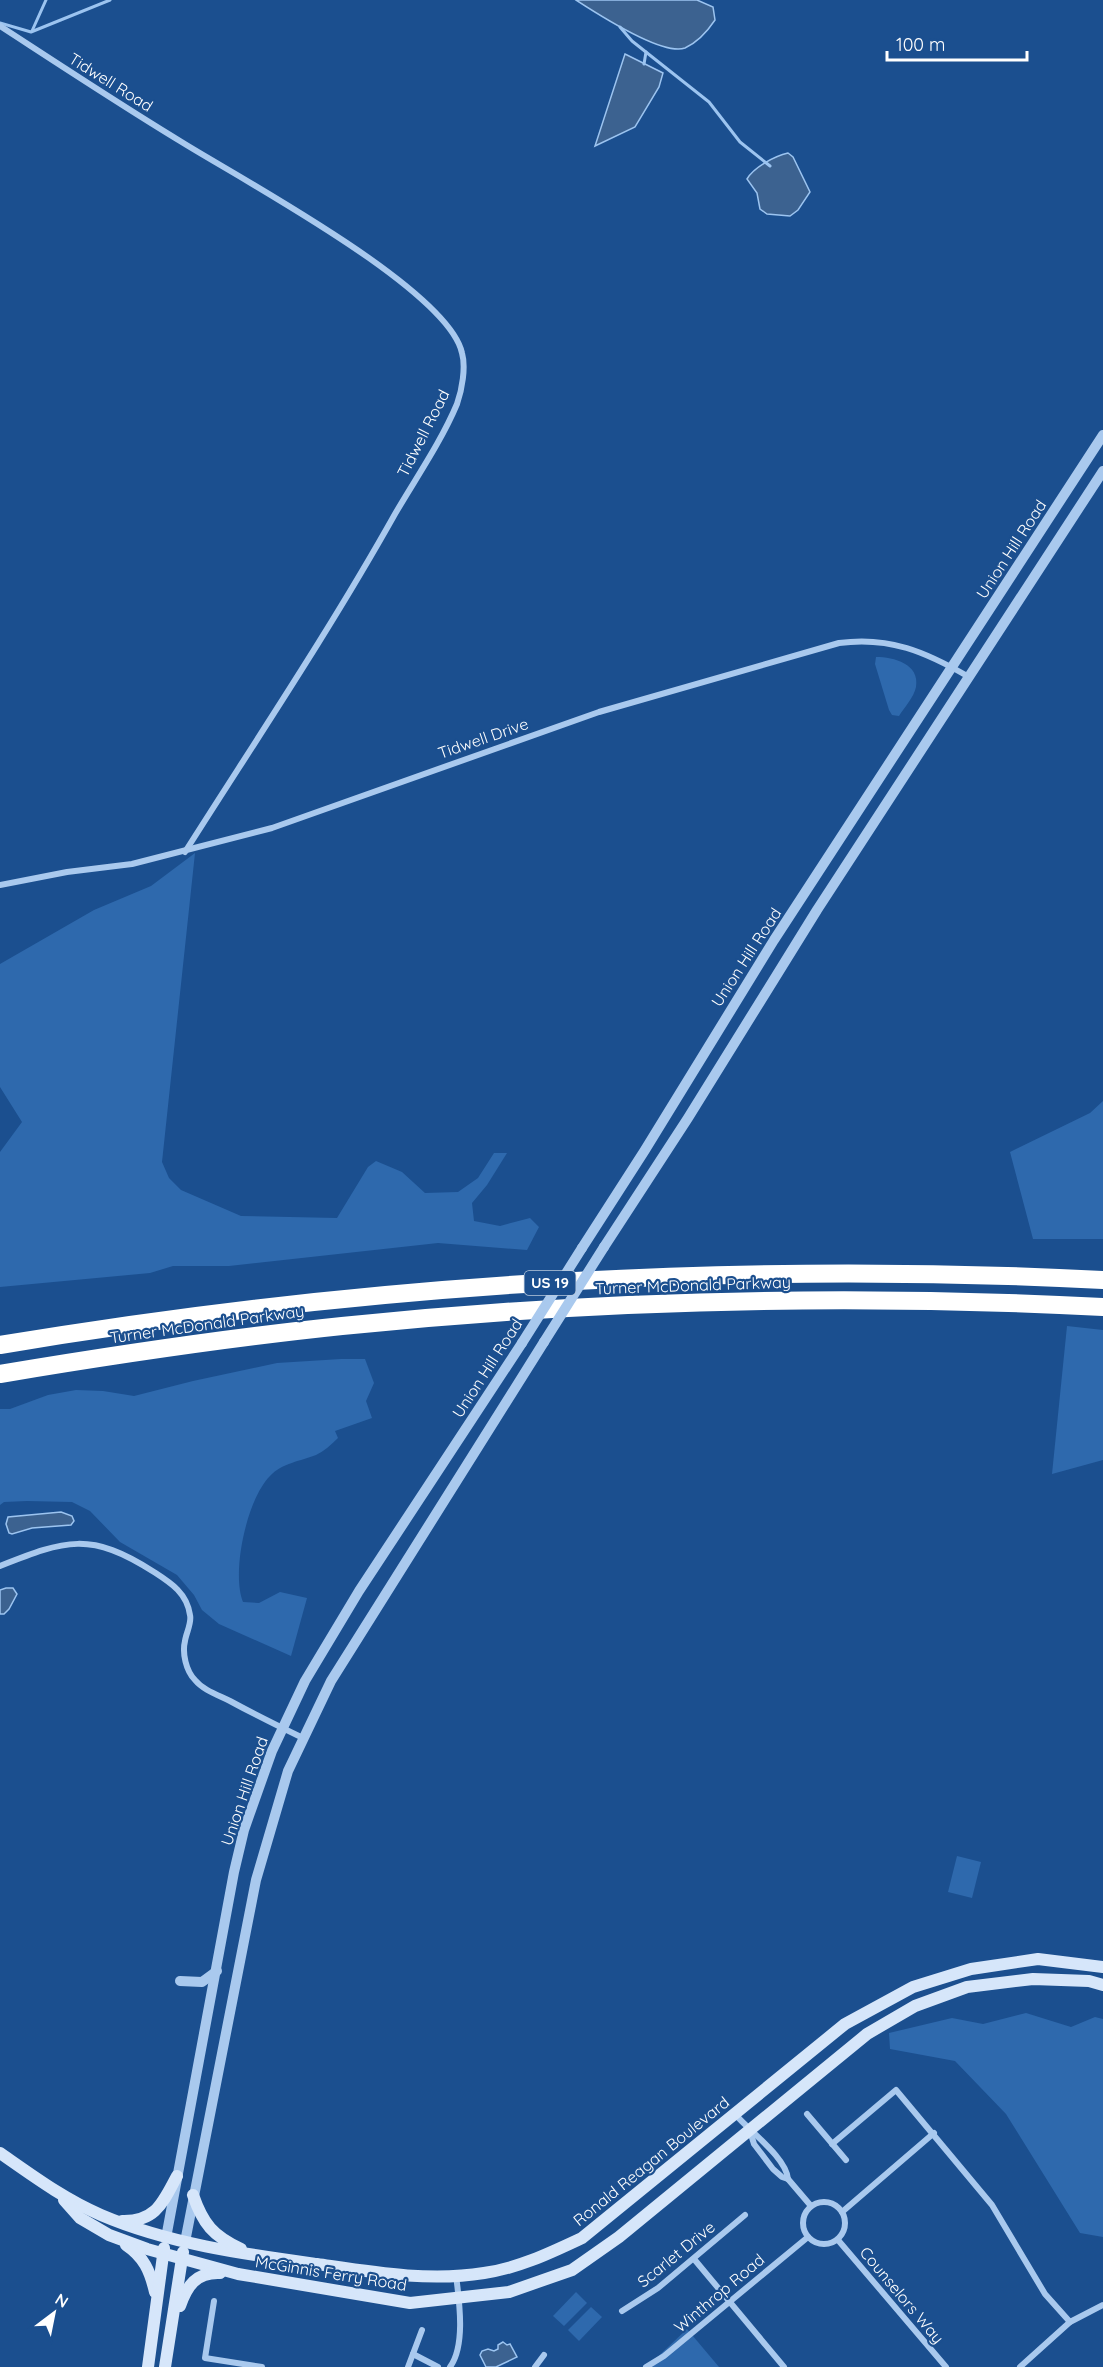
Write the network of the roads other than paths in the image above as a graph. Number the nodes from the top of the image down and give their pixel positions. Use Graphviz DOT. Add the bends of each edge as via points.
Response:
graph roads {
  1 [pos="0,26"];
  2 [pos="1103,435"];
  3 [pos="1103,471"];
  4 [pos="952,667"];
  5 [pos="970,677"];
  6 [pos="185,852"];
  7 [pos="0,885"];
  8 [pos="1103,1280"];
  9 [pos="1103,1307"];
  10 [pos="61,1335"];
  11 [pos="0,1338"];
  12 [pos="0,1345"];
  13 [pos="49,1366"];
  14 [pos="0,1374"];
  15 [pos="0,1379"];
  16 [pos="0,1566"];
  17 [pos="283,1728"];
  18 [pos="303,1738"];
  19 [pos="1103,1967"];
  20 [pos="217,1971"];
  21 [pos="1103,1985"];
  22 [pos="210,2005"];
  23 [pos="735,2114"];
  24 [pos="807,2114"];
  25 [pos="750,2131"];
  26 [pos="934,2133"];
  27 [pos="832,2144"];
  28 [pos="0,2154"];
  29 [pos="846,2160"];
  30 [pos="177,2176"];
  31 [pos="59,2194"];
  32 [pos="193,2195"];
  33 [pos="811,2206"];
  34 [pos="842,2212"];
  35 [pos="745,2215"];
  36 [pos="115,2221"];
  37 [pos="110,2235"];
  38 [pos="166,2238"];
  39 [pos="808,2238"];
  40 [pos="838,2240"];
  41 [pos="185,2242"];
  42 [pos="163,2254"];
  43 [pos="255,2256"];
  44 [pos="182,2259"];
  45 [pos="694,2259"];
  46 [pos="238,2274"];
  47 [pos="456,2275"];
  48 [pos="156,2295"];
  49 [pos="458,2298"];
  50 [pos="214,2301"];
  51 [pos="730,2302"];
  52 [pos="1103,2305"];
  53 [pos="622,2311"];
  54 [pos="1070,2322"];
  55 [pos="422,2330"];
  56 [pos="170,2332"];
  57 [pos="413,2354"];
  58 [pos="544,2355"];
  59 [pos="148,2367"];
  60 [pos="165,2367"];
  61 [pos="262,2367"];
  62 [pos="408,2367"];
  63 [pos="438,2367"];
  64 [pos="450,2367"];
  65 [pos="535,2367"];
  66 [pos="646,2367"];
  67 [pos="784,2367"];
  68 [pos="946,2367"];
  69 [pos="1020,2367"];
  1 -- 6 [label="street, Tidwell Road" via="360,251 430,305 462,351 458,402 375,550"];
  2 -- 4 [label="street, Union Hill Road"];
  3 -- 5 [label="street, Union Hill Road"];
  4 -- 5 [label="street, Tidwell Drive"];
  4 -- 6 [label="street, Tidwell Drive" via="924,653 885,642 862,640 826,646 599,712 272,828"];
  4 -- 17 [label="street, Union Hill Road, bridge" via="774,940 522,1343 359,1591 309,1674"];
  5 -- 18 [label="street, Union Hill Road, bridge" via="817,910 367,1621"];
  6 -- 7 [label="street, Tidwell Drive"];
  8 -- 10 [label="highway, Turner McDonald Parkway / US 19" via="902,1274 645,1277 352,1298"];
  9 -- 13 [label="highway, Turner McDonald Parkway / US 19" via="890,1300 637,1304 344,1326"];
  10 -- 11 [label="highway"];
  10 -- 12 [label="highway, Turner McDonald Parkway / US 19"];
  13 -- 14 [label="highway, Turner McDonald Parkway / US 19"];
  13 -- 15 [label="highway"];
  16 -- 17 [label="street" via="48,1547 68,1544 108,1548 131,1557 182,1593 191,1618 185,1657 194,1680"];
  17 -- 18 [label="street"];
  17 -- 20 [label="street, Union Hill Road" via="244,1830"];
  18 -- 32 [label="street, Union Hill Road" via="285,1778 256,1880"];
  19 -- 23 [label="main road, Ronald Reagan Boulevard" via="1038,1959 971,1968 914,1987 845,2024"];
  20 -- 22 [label="street, Union Hill Road"];
  20 -- 22 [label="street" via="202,1982 180,1981 200,1990"];
  21 -- 25 [label="main road" via="1033,1978 967,1987 915,2006 867,2034"];
  22 -- 30 [label="street, Union Hill Road"];
  23 -- 25 [label="street"];
  23 -- 47 [label="main road, Ronald Reagan Boulevard" via="582,2238 536,2260 484,2273"];
  24 -- 27 [label="street"];
  25 -- 33 [label="street" via="761,2138"];
  25 -- 49 [label="main road, McGinnis Ferry Road" via="572,2270 509,2292"];
  26 -- 27 [label="street" via="896,2090"];
  26 -- 34 [label="street"];
  26 -- 54 [label="street" via="992,2205 1045,2294"];
  27 -- 29 [label="street"];
  28 -- 31 [label="main road, McGinnis Ferry Road"];
  30 -- 36 [label="main road" via="158,2208 147,2217"];
  30 -- 38 [label="street, Union Hill Road"];
  31 -- 36 [label="main road, McGinnis Ferry Road"];
  31 -- 37 [label="main road, McGinnis Ferry Road" via="80,2218"];
  32 -- 41 [label="street, Union Hill Road"];
  32 -- 43 [label="main road" via="210,2230"];
  33 -- 34 [label="street" via="827,2202"];
  33 -- 39 [label="street" via="803,2220"];
  34 -- 40 [label="street" via="846,2226"];
  35 -- 45 [label="street, Scarlet Drive"];
  36 -- 38 [label="main road, McGinnis Ferry Road"];
  37 -- 42 [label="main road, McGinnis Ferry Road"];
  37 -- 48 [label="main road" via="145,2262"];
  38 -- 41 [label="main road, McGinnis Ferry Road"];
  38 -- 42 [label="main road"];
  39 -- 40 [label="street" via="826,2245"];
  39 -- 51 [label="street, Winthrop Road"];
  40 -- 68 [label="street, Counselors Way"];
  41 -- 43 [label="main road, Ronald Reagan Boulevard"];
  41 -- 44 [label="main road"];
  42 -- 44 [label="main road, McGinnis Ferry Road"];
  42 -- 48 [label="main road"];
  43 -- 47 [label="main road, Ronald Reagan Boulevard" via="384,2274"];
  44 -- 46 [label="main road, McGinnis Ferry Road"];
  44 -- 56 [label="main road"];
  45 -- 51 [label="street"];
  45 -- 53 [label="street, Scarlet Drive"];
  46 -- 49 [label="main road, McGinnis Ferry Road" via="410,2303"];
  46 -- 56 [label="main road" via="203,2274 195,2279 186,2290"];
  47 -- 49 [label="street"];
  48 -- 59 [label="main road"];
  49 -- 64 [label="street" via="460,2330"];
  50 -- 61 [label="street" via="204,2358"];
  51 -- 66 [label="street, Winthrop Road"];
  51 -- 67 [label="street"];
  52 -- 54 [label="street"];
  54 -- 69 [label="street"];
  55 -- 57 [label="street"];
  56 -- 60 [label="main road"];
  57 -- 62 [label="street"];
  57 -- 63 [label="street"];
  58 -- 65 [label="street"];
}
